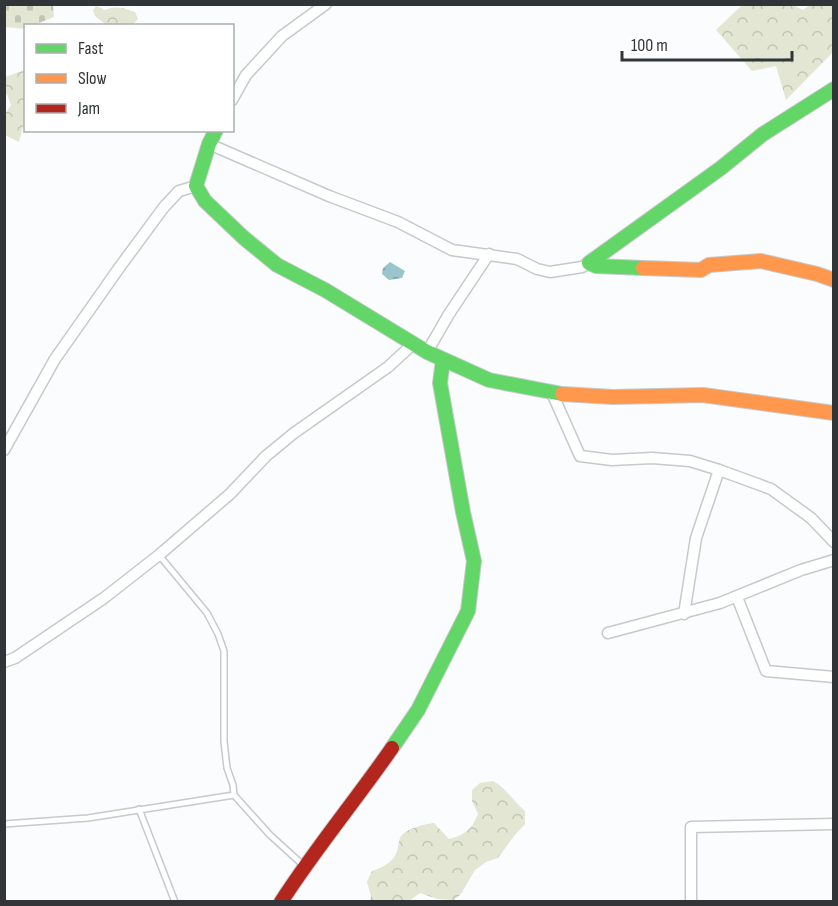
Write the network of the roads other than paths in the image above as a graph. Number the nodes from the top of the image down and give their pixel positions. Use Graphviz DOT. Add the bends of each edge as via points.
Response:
graph roads {
  1 [pos="326,4"];
  2 [pos="834,89"];
  3 [pos="234,96"];
  4 [pos="215,132"];
  5 [pos="209,144"];
  6 [pos="196,186"];
  7 [pos="489,254"];
  8 [pos="589,263"];
  9 [pos="834,280"];
  10 [pos="413,344"];
  11 [pos="428,352"];
  12 [pos="443,360"];
  13 [pos="552,393"];
  14 [pos="834,413"];
  15 [pos="4,450"];
  16 [pos="718,470"];
  17 [pos="834,542"];
  18 [pos="159,555"];
  19 [pos="834,560"];
  20 [pos="737,597"];
  21 [pos="684,614"];
  22 [pos="608,633"];
  23 [pos="4,662"];
  24 [pos="834,677"];
  25 [pos="234,795"];
  26 [pos="139,809"];
  27 [pos="4,824"];
  28 [pos="834,824"];
  29 [pos="304,866"];
  30 [pos="175,902"];
  31 [pos="281,902"];
  32 [pos="692,902"];
  1 -- 3 [label="street" via="282,36 246,75"];
  2 -- 8 [label="street" via="763,134"];
  4 -- 5 [label="street"];
  5 -- 6 [label="street"];
  5 -- 7 [label="street" via="398,222 452,250"];
  6 -- 10 [label="street" via="205,201 277,265"];
  6 -- 15 [label="street" via="178,191 119,268 55,359"];
  7 -- 8 [label="street" via="517,258 550,273"];
  7 -- 11 [label="street"];
  8 -- 9 [label="street" via="701,270 709,265 761,261"];
  10 -- 11 [label="street"];
  10 -- 18 [label="street" via="388,367 294,433"];
  11 -- 12 [label="street"];
  12 -- 13 [label="street" via="489,380"];
  12 -- 29 [label="street" via="440,383 474,561 468,610 418,710 356,800"];
  13 -- 14 [label="street" via="613,397 704,395"];
  13 -- 16 [label="street" via="580,456 690,461"];
  16 -- 17 [label="street" via="771,489 811,518"];
  16 -- 21 [label="street" via="696,537"];
  18 -- 23 [label="street" via="104,598"];
  18 -- 25 [label="lane" via="207,613 219,634 224,651 224,741"];
  19 -- 20 [label="street"];
  20 -- 21 [label="street"];
  20 -- 24 [label="street" via="766,671"];
  21 -- 22 [label="street"];
  25 -- 26 [label="lane"];
  25 -- 29 [label="lane"];
  26 -- 27 [label="lane" via="88,818"];
  26 -- 30 [label="lane"];
  28 -- 32 [label="street" via="691,828"];
  29 -- 31 [label="street"];
}
